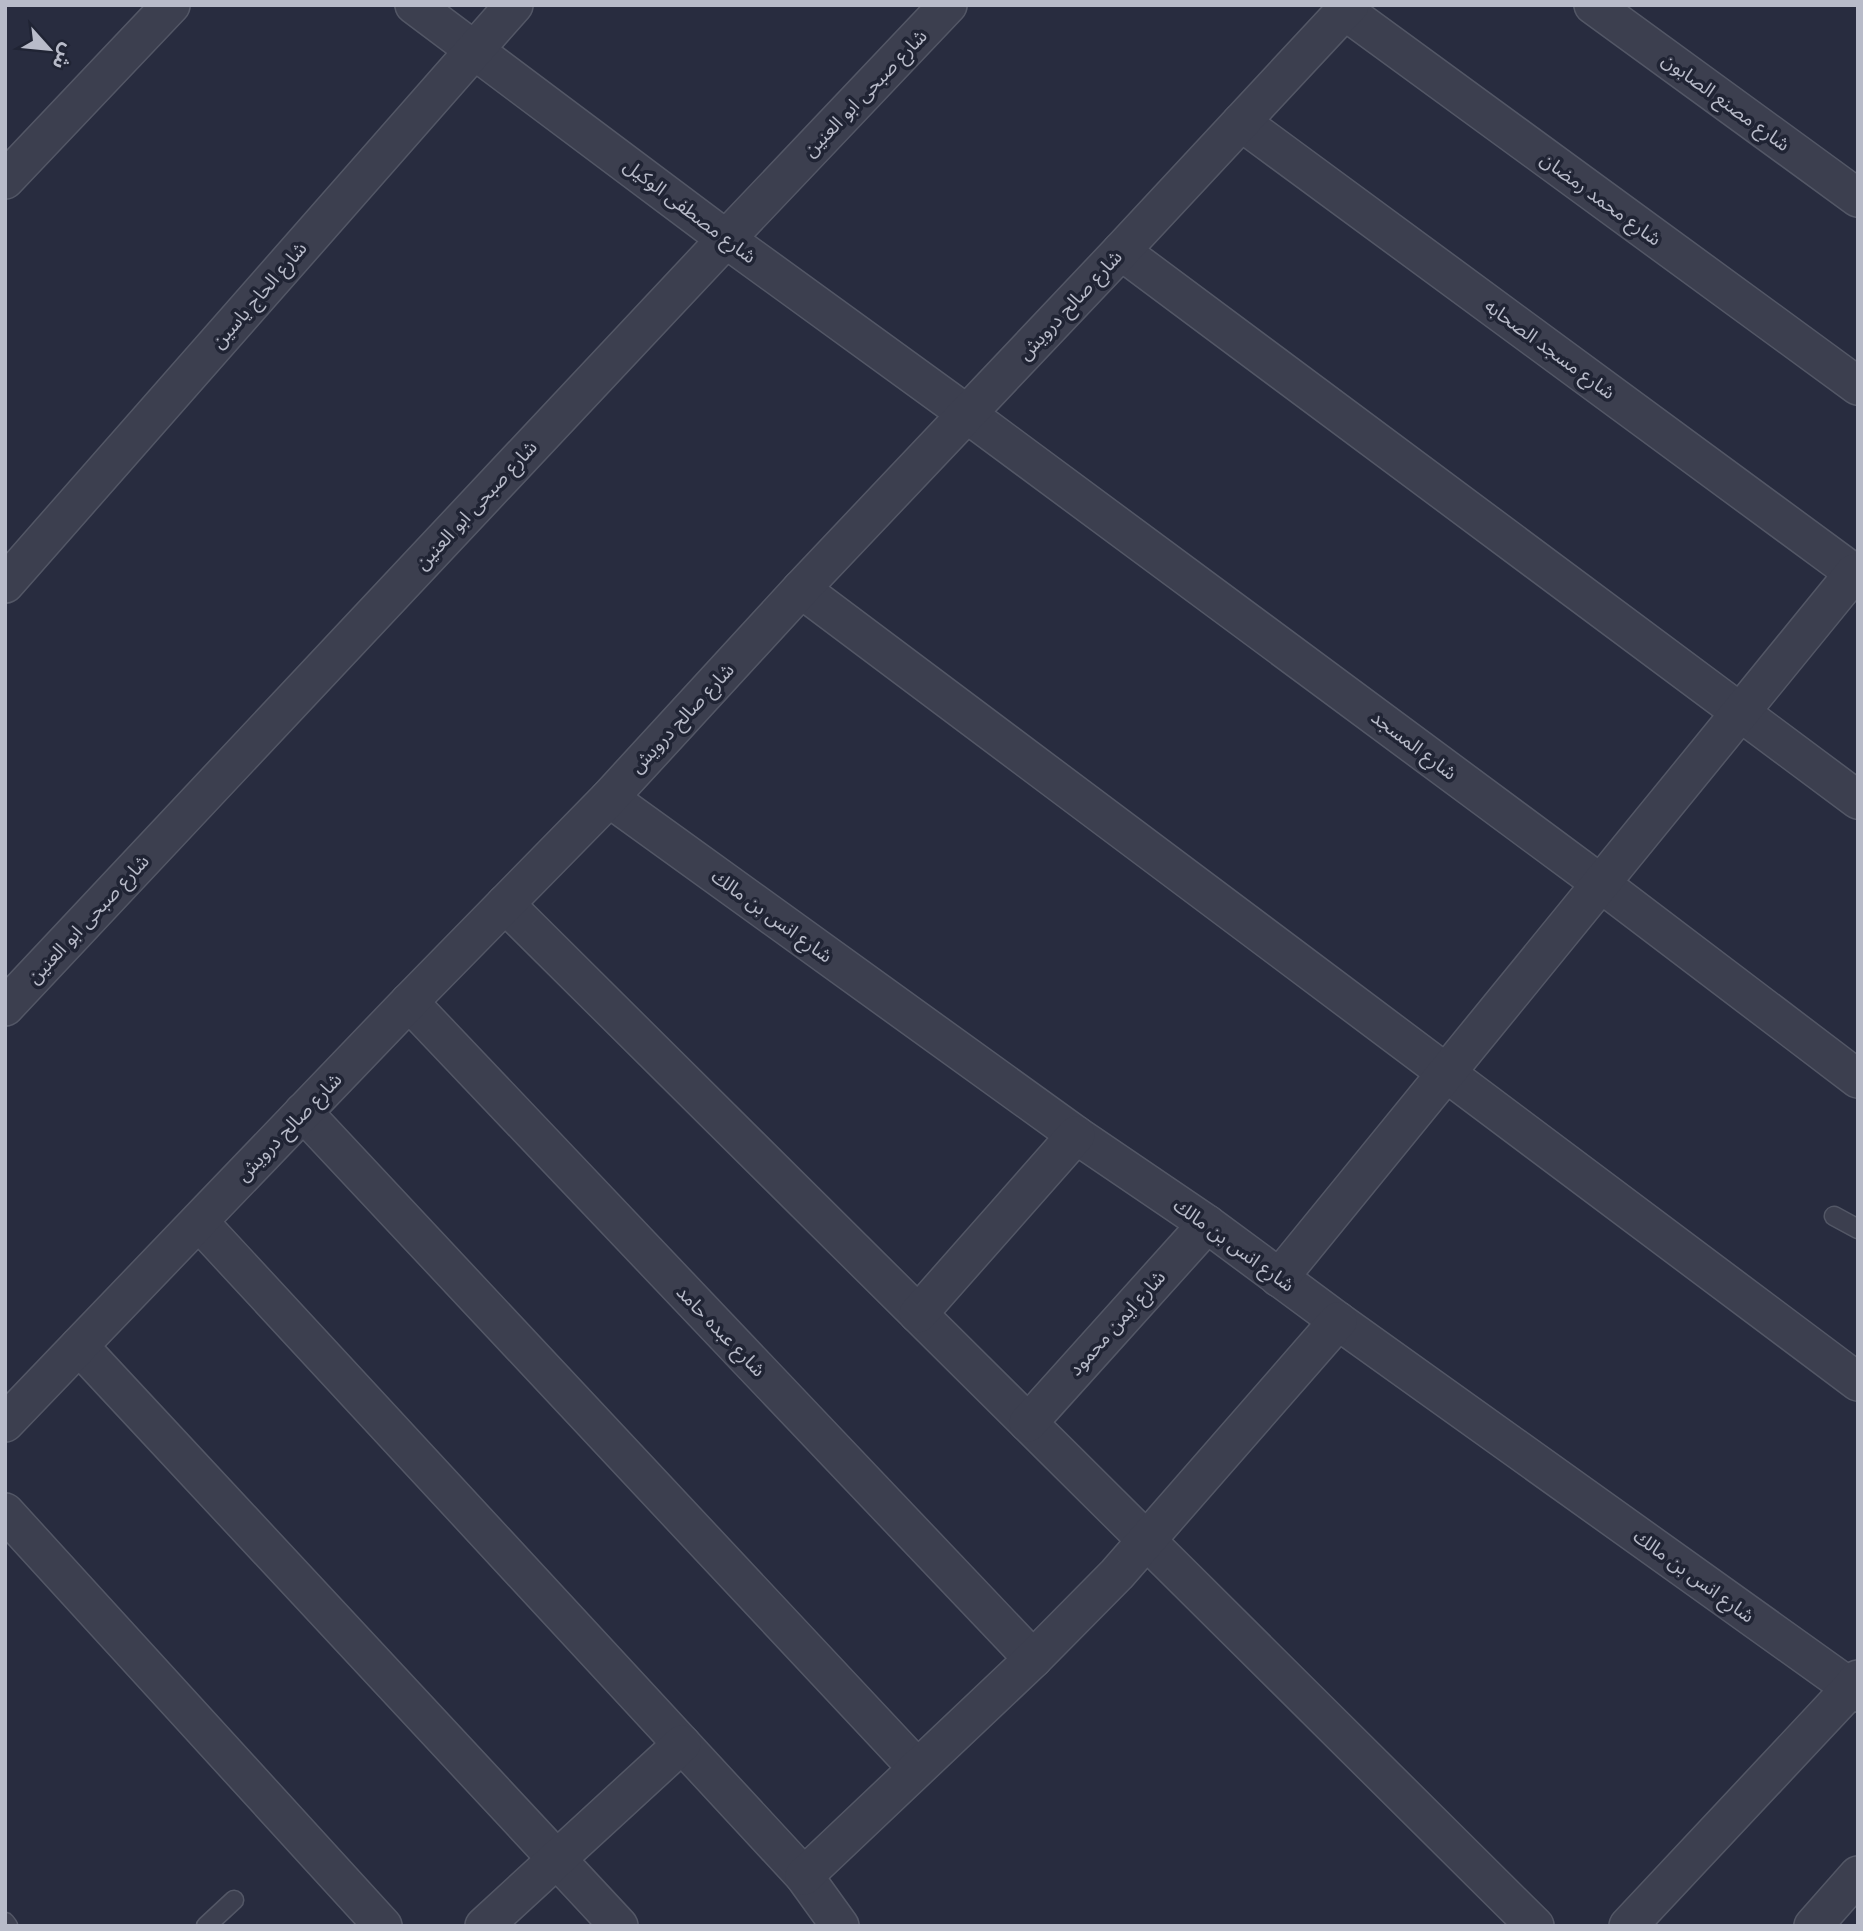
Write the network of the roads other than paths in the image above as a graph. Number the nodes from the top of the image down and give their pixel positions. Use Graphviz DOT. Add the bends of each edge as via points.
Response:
graph roads {
  1 [pos="171,5"];
  2 [pos="414,5"];
  3 [pos="514,5"];
  4 [pos="948,5"];
  5 [pos="1593,5"];
  6 [pos="1348,8"];
  7 [pos="474,50"];
  8 [pos="1241,122"];
  9 [pos="5,180"];
  10 [pos="1858,198"];
  11 [pos="726,239"];
  12 [pos="1121,251"];
  13 [pos="1858,386"];
  14 [pos="967,414"];
  15 [pos="1856,574"];
  16 [pos="5,584"];
  17 [pos="801,589"];
  18 [pos="1740,712"];
  19 [pos="608,798"];
  20 [pos="1858,800"];
  21 [pos="1600,883"];
  22 [pos="505,904"];
  23 [pos="409,1002"];
  24 [pos="5,1007"];
  25 [pos="1446,1073"];
  26 [pos="1858,1079"];
  27 [pos="303,1112"];
  28 [pos="1076,1135"];
  29 [pos="1834,1216"];
  30 [pos="199,1222"];
  31 [pos="1207,1224"];
  32 [pos="1858,1229"];
  33 [pos="1279,1278"];
  34 [pos="918,1314"];
  35 [pos="1338,1321"];
  36 [pos="79,1346"];
  37 [pos="1858,1382"];
  38 [pos="10,1407"];
  39 [pos="1028,1423"];
  40 [pos="5,1512"];
  41 [pos="1146,1540"];
  42 [pos="1032,1659"];
  43 [pos="1856,1687"];
  44 [pos="682,1744"];
  45 [pos="917,1768"];
  46 [pos="557,1859"];
  47 [pos="1858,1875"];
  48 [pos="804,1876"];
  49 [pos="234,1900"];
  50 [pos="206,1926"];
  51 [pos="383,1926"];
  52 [pos="484,1926"];
  53 [pos="619,1926"];
  54 [pos="840,1926"];
  55 [pos="1535,1926"];
  56 [pos="1629,1926"];
  57 [pos="1813,1926"];
  1 -- 9 [label="street"];
  2 -- 7 [label="street, شارع مصطفى الوكيل"];
  3 -- 7 [label="street, شارع الحاج ياسين"];
  4 -- 11 [label="street, شارع صبحى ابو العنين"];
  5 -- 10 [label="street, شارع مصنع الصابون"];
  6 -- 8 [label="street, شارع صالح درويش"];
  6 -- 13 [label="street, شارع محمد رمضان"];
  7 -- 11 [label="street, شارع مصطفى الوكيل"];
  7 -- 16 [label="street, شارع الحاج ياسين"];
  8 -- 12 [label="street, شارع صالح درويش"];
  8 -- 15 [label="street, شارع مسجد الصحابه"];
  11 -- 14 [label="street, شارع مصطفى الوكيل"];
  11 -- 24 [label="street, شارع صبحى ابو العنين"];
  12 -- 14 [label="street, شارع صالح درويش"];
  12 -- 18 [label="street"];
  14 -- 17 [label="street, شارع صالح درويش"];
  14 -- 21 [label="street, شارع المسجد"];
  15 -- 18 [label="street"];
  17 -- 19 [label="street, شارع صالح درويش"];
  17 -- 25 [label="street"];
  18 -- 20 [label="street"];
  18 -- 21 [label="street"];
  19 -- 22 [label="street, شارع صالح درويش"];
  19 -- 28 [label="street, شارع انس بن مالك"];
  21 -- 25 [label="street"];
  21 -- 26 [label="street, شارع المسجد"];
  22 -- 23 [label="street, شارع صالح درويش"];
  22 -- 34 [label="street"];
  23 -- 27 [label="street, شارع صالح درويش"];
  23 -- 42 [label="street, شارع عبده حامد"];
  25 -- 33 [label="street"];
  25 -- 37 [label="street"];
  27 -- 30 [label="street, شارع صالح درويش"];
  27 -- 45 [label="street"];
  28 -- 31 [label="street, شارع انس بن مالك"];
  28 -- 34 [label="street"];
  29 -- 32 [label="lane"];
  30 -- 36 [label="street, شارع صالح درويش"];
  30 -- 44 [label="street"];
  31 -- 33 [label="street, شارع انس بن مالك"];
  31 -- 39 [label="street, شارع ايمن محمود"];
  33 -- 35 [label="street, شارع انس بن مالك"];
  34 -- 39 [label="street"];
  35 -- 41 [label="street"];
  35 -- 43 [label="street, شارع انس بن مالك"];
  36 -- 38 [label="street, شارع صالح درويش"];
  36 -- 46 [label="street"];
  39 -- 41 [label="street"];
  40 -- 51 [label="street"];
  41 -- 42 [label="street"];
  41 -- 55 [label="street"];
  42 -- 45 [label="street"];
  43 -- 56 [label="street"];
  44 -- 46 [label="street"];
  44 -- 48 [label="street"];
  45 -- 48 [label="street"];
  46 -- 52 [label="street"];
  46 -- 53 [label="street"];
  47 -- 57 [label="street"];
  48 -- 54 [label="street"];
  49 -- 50 [label="lane"];
}
